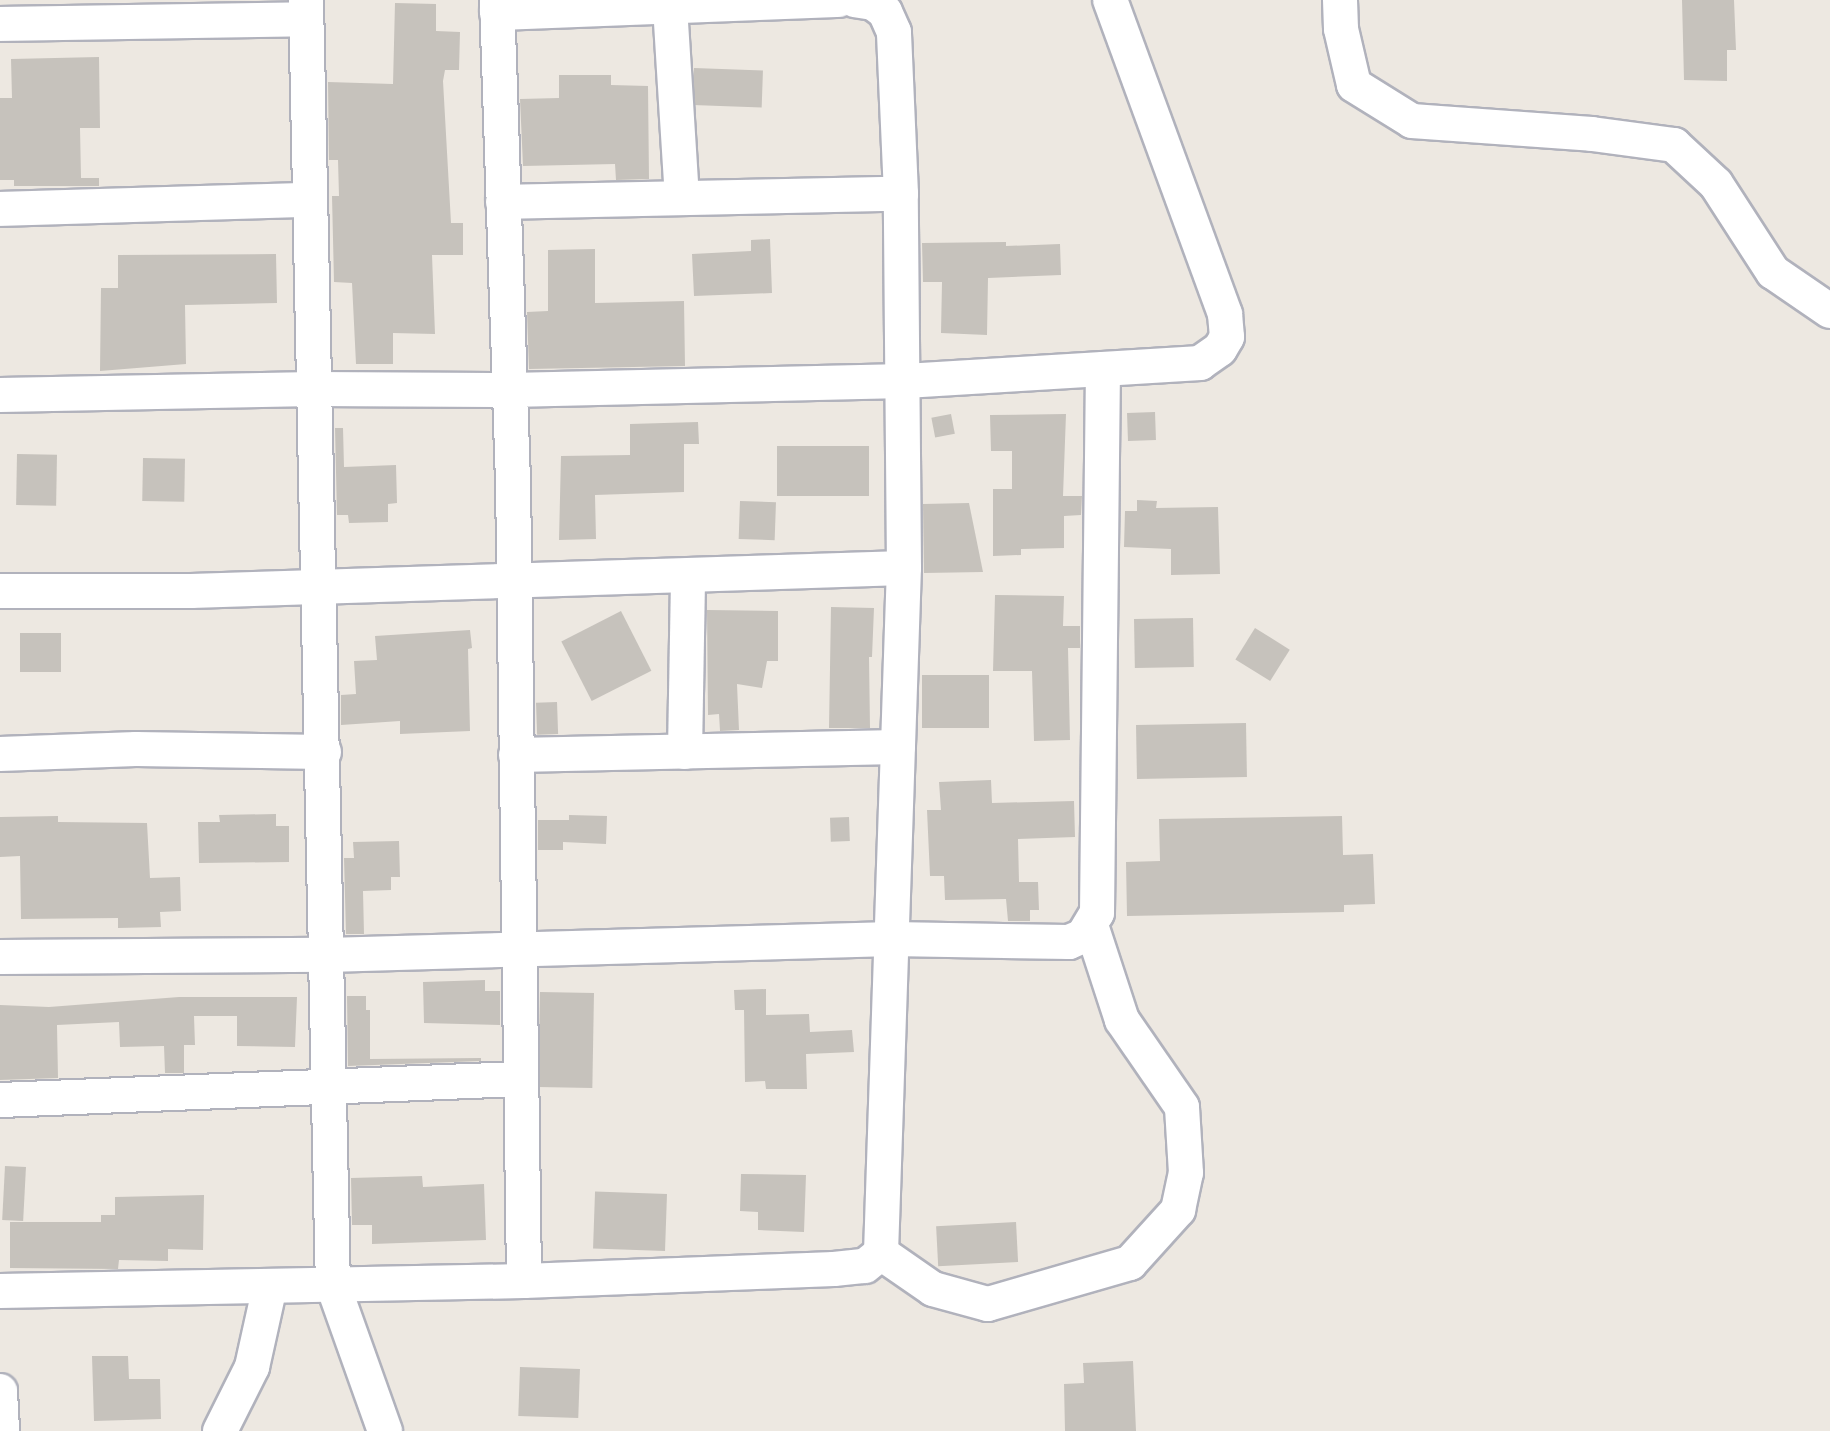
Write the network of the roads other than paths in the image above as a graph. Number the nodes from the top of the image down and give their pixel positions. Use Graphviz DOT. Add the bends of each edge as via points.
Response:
graph roads {
  1 [pos="839,0"];
  2 [pos="855,0"];
  3 [pos="1110,0"];
  4 [pos="1340,0"];
  5 [pos="497,7"];
  6 [pos="670,7"];
  7 [pos="306,9"];
  8 [pos="0,24"];
  9 [pos="901,194"];
  10 [pos="682,198"];
  11 [pos="310,200"];
  12 [pos="503,202"];
  13 [pos="0,209"];
  14 [pos="1830,311"];
  15 [pos="1103,369"];
  16 [pos="905,381"];
  17 [pos="314,389"];
  18 [pos="510,390"];
  19 [pos="0,395"];
  20 [pos="904,568"];
  21 [pos="688,576"];
  22 [pos="513,581"];
  23 [pos="320,587"];
  24 [pos="0,591"];
  25 [pos="898,747"];
  26 [pos="324,752"];
  27 [pos="685,752"];
  28 [pos="0,754"];
  29 [pos="516,755"];
  30 [pos="1091,925"];
  31 [pos="892,939"];
  32 [pos="517,950"];
  33 [pos="327,955"];
  34 [pos="0,957"];
  35 [pos="519,1079"];
  36 [pos="330,1086"];
  37 [pos="0,1100"];
  38 [pos="881,1253"];
  39 [pos="524,1281"];
  40 [pos="333,1285"];
  41 [pos="270,1286"];
  42 [pos="0,1291"];
  43 [pos="0,1391"];
  44 [pos="2,1431"];
  45 [pos="220,1431"];
  46 [pos="385,1431"];
  1 -- 6 [label="street"];
  2 -- 9 [label="street" via="885,12 894,32"];
  3 -- 15 [label="street" via="1182,188 1225,314 1227,337 1200,363"];
  4 -- 14 [label="street" via="1354,85 1412,121 1674,145 1716,184 1773,272"];
  5 -- 6 [label="street"];
  5 -- 12 [label="street"];
  6 -- 10 [label="street"];
  7 -- 8 [label="street"];
  7 -- 11 [label="street"];
  9 -- 10 [label="street"];
  9 -- 16 [label="street"];
  10 -- 12 [label="street"];
  11 -- 13 [label="street"];
  11 -- 17 [label="street"];
  12 -- 18 [label="street"];
  15 -- 16 [label="street"];
  15 -- 30 [label="street" via="1097,913"];
  16 -- 18 [label="street"];
  16 -- 20 [label="street"];
  17 -- 18 [label="street"];
  17 -- 19 [label="street"];
  17 -- 23 [label="street"];
  18 -- 22 [label="street"];
  20 -- 21 [label="street"];
  20 -- 25 [label="street"];
  21 -- 22 [label="street"];
  21 -- 27 [label="street"];
  22 -- 23 [label="street"];
  22 -- 29 [label="street"];
  23 -- 24 [label="street"];
  23 -- 26 [label="street"];
  25 -- 27 [label="street"];
  25 -- 31 [label="street"];
  26 -- 28 [label="street" via="136,749"];
  26 -- 33 [label="street"];
  27 -- 29 [label="street"];
  29 -- 32 [label="street"];
  30 -- 31 [label="street" via="1069,942"];
  30 -- 38 [label="street" via="1122,1020 1182,1107 1186,1173 1178,1210 1130,1263 988,1304 933,1289"];
  31 -- 32 [label="street"];
  31 -- 38 [label="street"];
  32 -- 33 [label="street"];
  32 -- 35 [label="street"];
  33 -- 34 [label="street"];
  33 -- 36 [label="street"];
  35 -- 36 [label="street"];
  35 -- 39 [label="street"];
  36 -- 37 [label="street"];
  36 -- 40 [label="street"];
  38 -- 39 [label="street" via="865,1266 834,1269"];
  39 -- 40 [label="street"];
  40 -- 41 [label="street"];
  40 -- 46 [label="street"];
  41 -- 42 [label="street"];
  41 -- 45 [label="street" via="252,1367"];
  43 -- 44 [label="street"];
}
